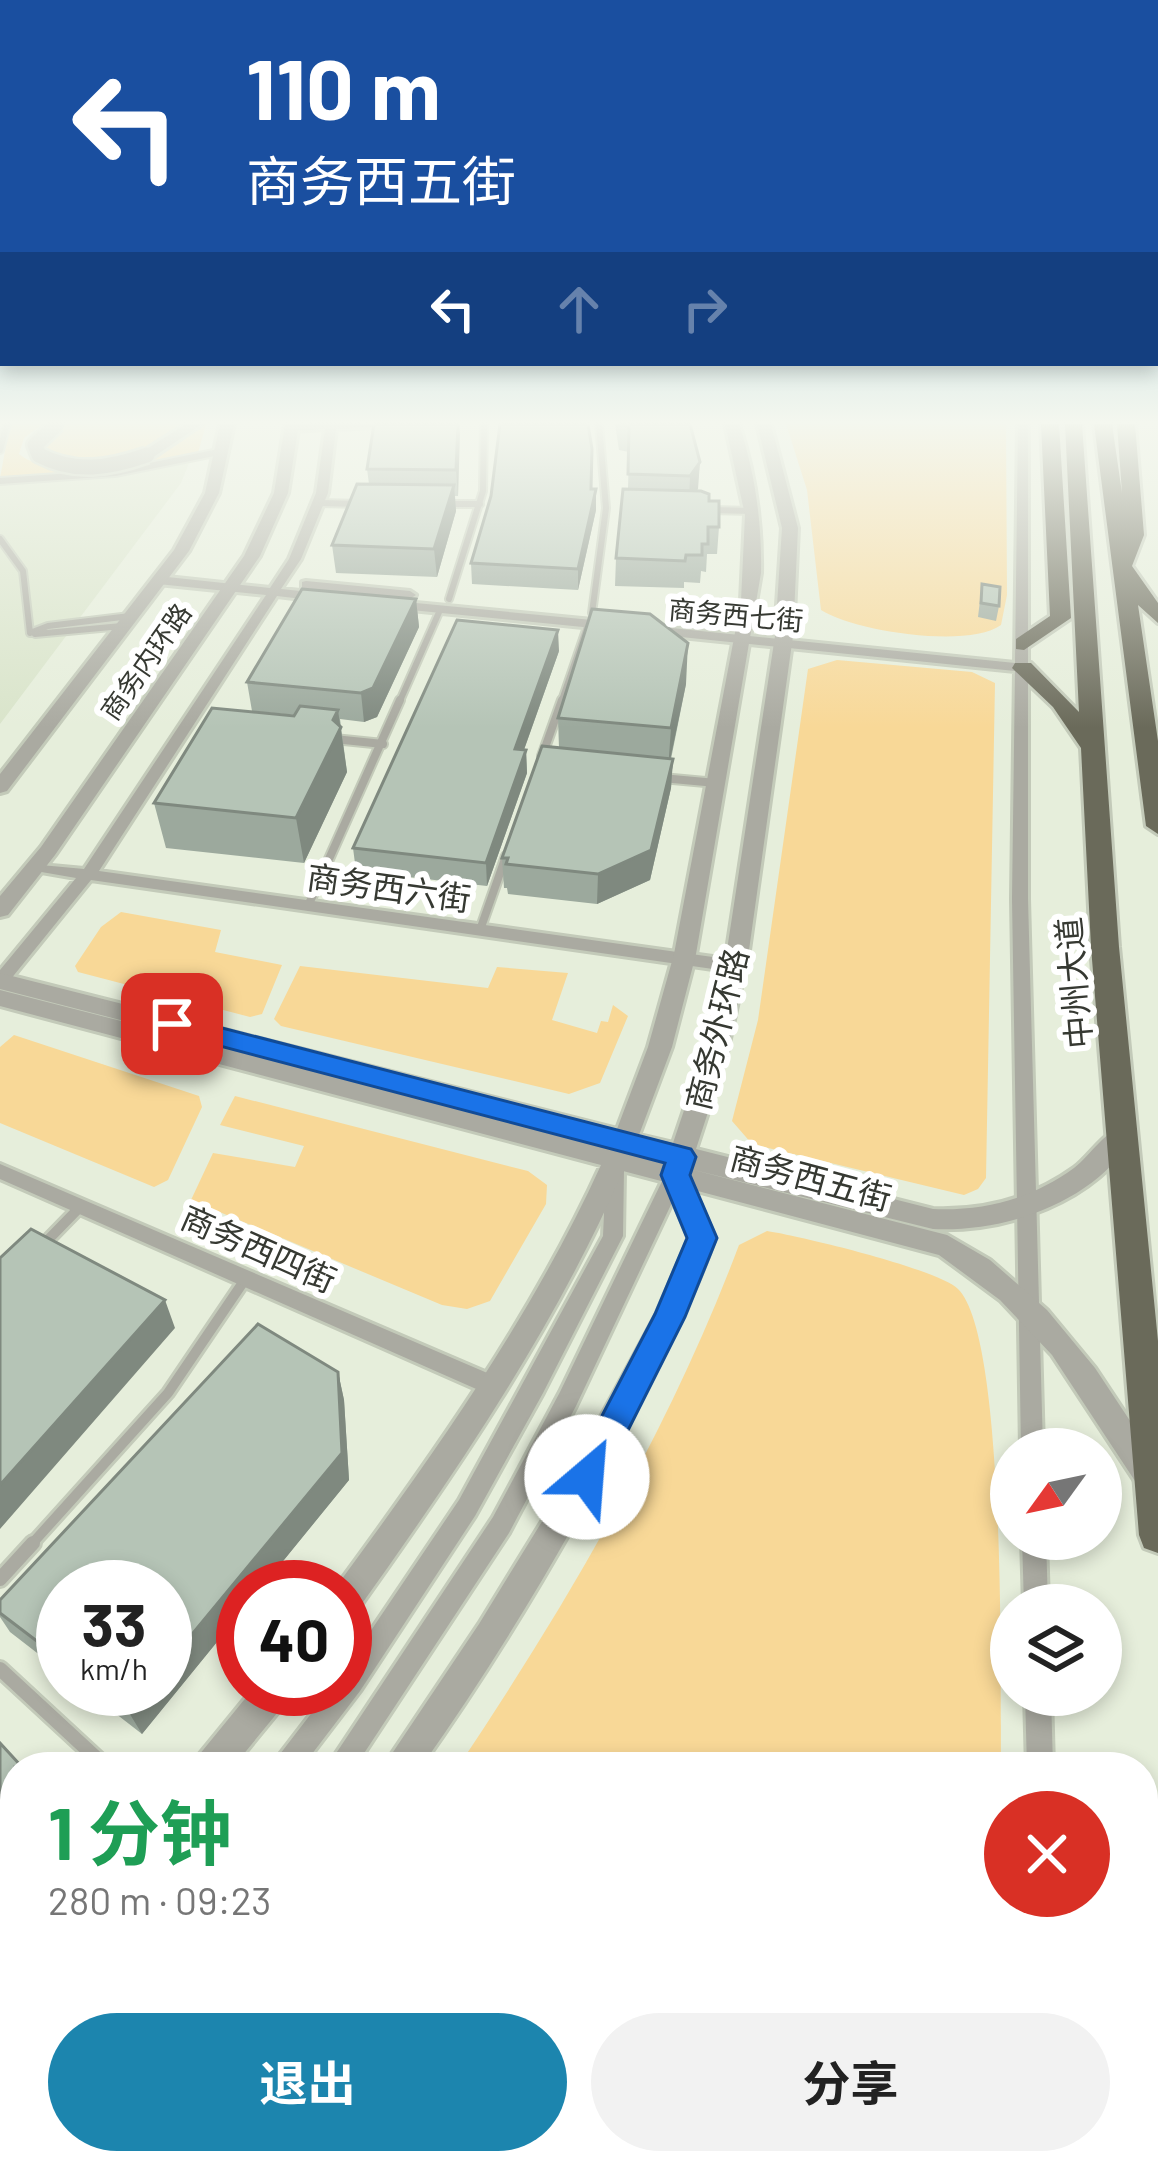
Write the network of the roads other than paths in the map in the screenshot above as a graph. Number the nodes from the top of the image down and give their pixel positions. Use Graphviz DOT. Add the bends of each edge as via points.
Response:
graph roads {
  1 [pos="195,525"];
  2 [pos="264,525"];
  3 [pos="308,525"];
  4 [pos="473,525"];
  5 [pos="603,525"];
  6 [pos="752,525"];
  7 [pos="789,525"];
  8 [pos="1023,525"];
  9 [pos="1055,525"];
  10 [pos="1079,525"];
  11 [pos="1116,525"];
  12 [pos="1133,525"];
  13 [pos="0,539"];
  14 [pos="1121,570"];
  15 [pos="162,575"];
  16 [pos="233,583"];
  17 [pos="276,587"];
  18 [pos="445,604"];
  19 [pos="1158,617"];
  20 [pos="590,618"];
  21 [pos="126,621"];
  22 [pos="745,633"];
  23 [pos="784,637"];
  24 [pos="1024,656"];
  25 [pos="188,724"];
  26 [pos="210,726"];
  27 [pos="1150,734"];
  28 [pos="318,737"];
  29 [pos="383,744"];
  30 [pos="1092,748"];
  31 [pos="538,767"];
  32 [pos="649,777"];
  33 [pos="716,783"];
  34 [pos="0,787"];
  35 [pos="1158,826"];
  36 [pos="509,849"];
  37 [pos="35,867"];
  38 [pos="89,874"];
  39 [pos="308,906"];
  40 [pos="0,910"];
  41 [pos="480,931"];
  42 [pos="683,959"];
  43 [pos="734,966"];
  44 [pos="0,981"];
  45 [pos="0,998"];
  46 [pos="1124,1135"];
  47 [pos="619,1150"];
  48 [pos="678,1166"];
  49 [pos="0,1171"];
  50 [pos="1026,1203"];
  51 [pos="81,1206"];
  52 [pos="32,1256"];
  53 [pos="246,1278"];
  54 [pos="1029,1308"];
  55 [pos="491,1385"];
  56 [pos="1032,1428"];
  57 [pos="1154,1484"];
  58 [pos="1158,1535"];
  59 [pos="372,1561"];
  60 [pos="0,1579"];
  61 [pos="0,1669"];
  62 [pos="253,1716"];
  63 [pos="1039,1716"];
  64 [pos="90,1752"];
  65 [pos="223,1752"];
  66 [pos="297,1752"];
  67 [pos="350,1752"];
  68 [pos="410,1752"];
  69 [pos="1040,1752"];
  1 -- 15 [label="street, 商务内环路"];
  2 -- 16 [label="street, 商务内环路"];
  3 -- 17 [label="street"];
  4 -- 18 [label="lane"];
  5 -- 20 [label="lane"];
  6 -- 22 [label="street, 商务外环路"];
  7 -- 23 [label="street, 商务外环路"];
  8 -- 24 [label="street"];
  9 -- 24 [label="highway" via="1060,618"];
  10 -- 30 [label="highway, 中州大道"];
  11 -- 14 [label="highway"];
  12 -- 14 [label="highway"];
  13 -- 21 [label="lane" via="18,556 30,591 30,633"];
  14 -- 19 [label="highway"];
  14 -- 27 [label="highway"];
  15 -- 16 [label="street, 商务西七街"];
  15 -- 21 [label="street, 商务内环路"];
  16 -- 17 [label="street, 商务西七街"];
  16 -- 37 [label="street, 商务内环路"];
  17 -- 18 [label="street, 商务西七街"];
  17 -- 25 [label="street"];
  18 -- 20 [label="street, 商务西七街"];
  18 -- 29 [label="lane"];
  20 -- 22 [label="street, 商务西七街"];
  20 -- 31 [label="lane"];
  21 -- 34 [label="street, 商务内环路"];
  22 -- 23 [label="street, 商务西七街"];
  22 -- 33 [label="street, 商务外环路"];
  23 -- 24 [label="street, 商务西七街"];
  23 -- 43 [label="street, 商务外环路"];
  24 -- 30 [label="highway"];
  24 -- 50 [label="street"];
  25 -- 26 [label="lane"];
  25 -- 38 [label="street"];
  27 -- 35 [label="highway"];
  28 -- 29 [label="lane"];
  29 -- 39 [label="lane"];
  30 -- 46 [label="highway, 中州大道"];
  32 -- 33 [label="lane"];
  33 -- 42 [label="street, 商务外环路"];
  36 -- 41 [label="lane"];
  37 -- 38 [label="street, 商务西六街"];
  37 -- 40 [label="street, 商务内环路"];
  38 -- 39 [label="street, 商务西六街"];
  38 -- 44 [label="street"];
  39 -- 41 [label="street, 商务西六街"];
  41 -- 42 [label="street, 商务西六街"];
  42 -- 43 [label="street, 商务西六街"];
  42 -- 47 [label="street, 商务外环路" via="661,1047"];
  43 -- 48 [label="street, 商务外环路"];
  44 -- 47 [label="street, 商务西五街"];
  45 -- 47 [label="street, 商务西五街"];
  46 -- 50 [label="street, 商务西五街" via="1081,1180"];
  46 -- 57 [label="highway, 中州大道"];
  47 -- 48 [label="street, 商务西五街"];
  47 -- 55 [label="street, 商务外环路"];
  47 -- 66 [label="street" via="614,1235 535,1386 467,1508"];
  48 -- 50 [label="street, 商务西五街" via="933,1219 989,1218"];
  48 -- 54 [label="street, 商务西五街" via="947,1246"];
  48 -- 67 [label="street" via="501,1526"];
  48 -- 68 [label="street" via="702,1238 670,1317 587,1477"];
  49 -- 51 [label="street, 商务西四街"];
  50 -- 54 [label="street"];
  51 -- 52 [label="lane"];
  51 -- 53 [label="street, 商务西四街"];
  53 -- 55 [label="street, 商务西四街"];
  53 -- 60 [label="lane" via="168,1393"];
  54 -- 56 [label="street"];
  54 -- 57 [label="street, 商务西五街" via="1077,1361"];
  55 -- 59 [label="street, 商务外环路"];
  57 -- 58 [label="highway, 中州大道"];
  61 -- 64 [label="lane"];
  62 -- 65 [label="street"];
  63 -- 69 [label="street"];
}
